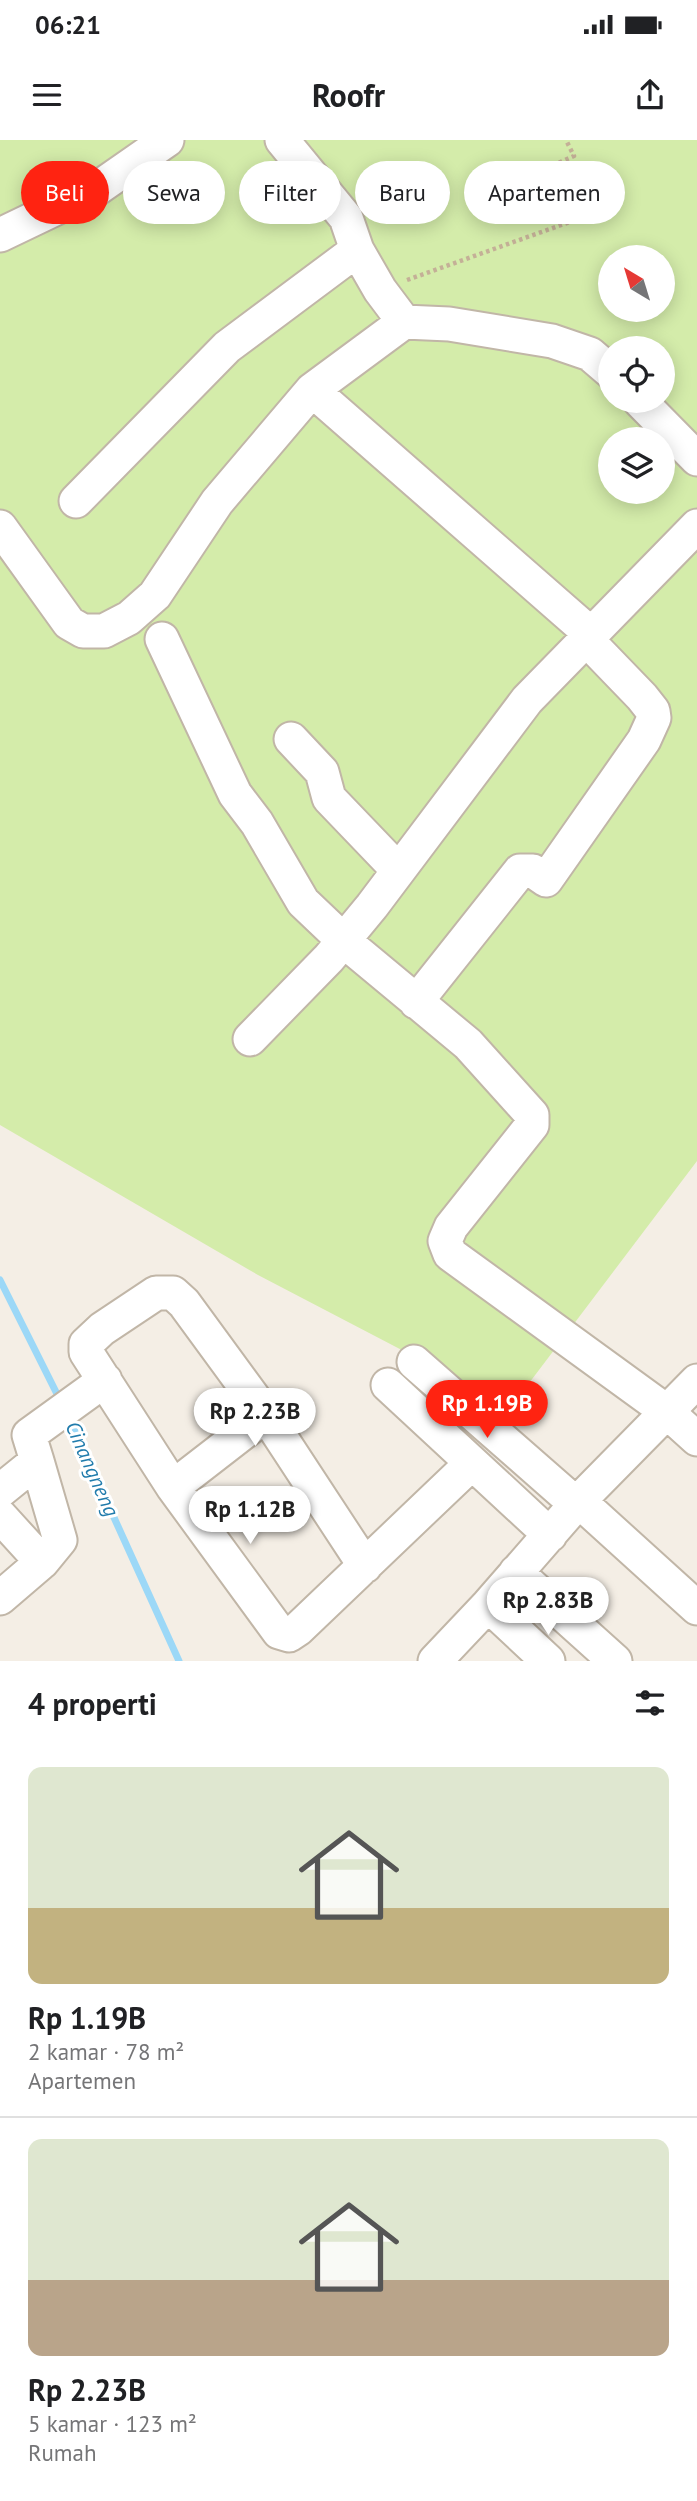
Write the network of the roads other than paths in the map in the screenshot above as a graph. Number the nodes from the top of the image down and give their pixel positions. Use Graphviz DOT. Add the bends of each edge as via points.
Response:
graph roads {
  1 [pos="167,140"];
  2 [pos="282,140"];
  3 [pos="0,235"];
  4 [pos="357,250"];
  5 [pos="404,322"];
  6 [pos="598,361"];
  7 [pos="312,390"];
  8 [pos="652,413"];
  9 [pos="697,459"];
  10 [pos="76,501"];
  11 [pos="697,526"];
  12 [pos="0,527"];
  13 [pos="589,637"];
  14 [pos="162,639"];
  15 [pos="291,739"];
  16 [pos="398,870"];
  17 [pos="344,941"];
  18 [pos="416,1002"];
  19 [pos="250,1039"];
  20 [pos="414,1362"];
  21 [pos="697,1381"];
  22 [pos="388,1385"];
  23 [pos="93,1388"];
  24 [pos="666,1411"];
  25 [pos="266,1415"];
  26 [pos="697,1439"];
  27 [pos="36,1445"];
  28 [pos="472,1463"];
  29 [pos="173,1487"];
  30 [pos="0,1491"];
  31 [pos="578,1503"];
  32 [pos="0,1516"];
  33 [pos="550,1535"];
  34 [pos="42,1562"];
  35 [pos="365,1566"];
  36 [pos="516,1572"];
  37 [pos="0,1598"];
  38 [pos="488,1605"];
  39 [pos="697,1608"];
  40 [pos="435,1661"];
  41 [pos="548,1661"];
  42 [pos="615,1661"];
  1 -- 3 [label="street" via="98,188"];
  2 -- 4 [label="street" via="346,218"];
  4 -- 5 [label="street"];
  4 -- 10 [label="street" via="227,347"];
  5 -- 6 [label="street" via="449,324 552,341"];
  5 -- 7 [label="street"];
  7 -- 12 [label="street" via="217,502 155,595 129,618 104,631 83,631 69,622"];
  7 -- 13 [label="street"];
  8 -- 9 [label="street"];
  11 -- 13 [label="street"];
  13 -- 16 [label="street" via="527,700"];
  13 -- 18 [label="street" via="642,697 654,719 551,877 546,880 533,871 520,871"];
  14 -- 17 [label="street" via="235,794 303,902"];
  15 -- 16 [label="street" via="322,772 329,798"];
  16 -- 17 [label="street"];
  17 -- 18 [label="street"];
  17 -- 19 [label="street"];
  18 -- 24 [label="street" via="468,1044 532,1115 532,1125 451,1227 445,1241 450,1254"];
  20 -- 31 [label="street"];
  21 -- 24 [label="street"];
  22 -- 28 [label="street"];
  23 -- 25 [label="street" via="86,1344 156,1293 173,1293"];
  23 -- 27 [label="street"];
  23 -- 29 [label="street"];
  24 -- 26 [label="street"];
  24 -- 31 [label="street"];
  25 -- 29 [label="street"];
  25 -- 35 [label="street"];
  27 -- 30 [label="street"];
  27 -- 34 [label="street" via="60,1540"];
  28 -- 33 [label="street"];
  28 -- 35 [label="street"];
  29 -- 35 [label="street" via="279,1632 289,1635 298,1629"];
  31 -- 33 [label="street"];
  31 -- 39 [label="street"];
  32 -- 34 [label="street"];
  33 -- 36 [label="street"];
  34 -- 37 [label="street"];
  36 -- 38 [label="street"];
  36 -- 42 [label="street"];
  38 -- 40 [label="street"];
  38 -- 41 [label="street"];
}
